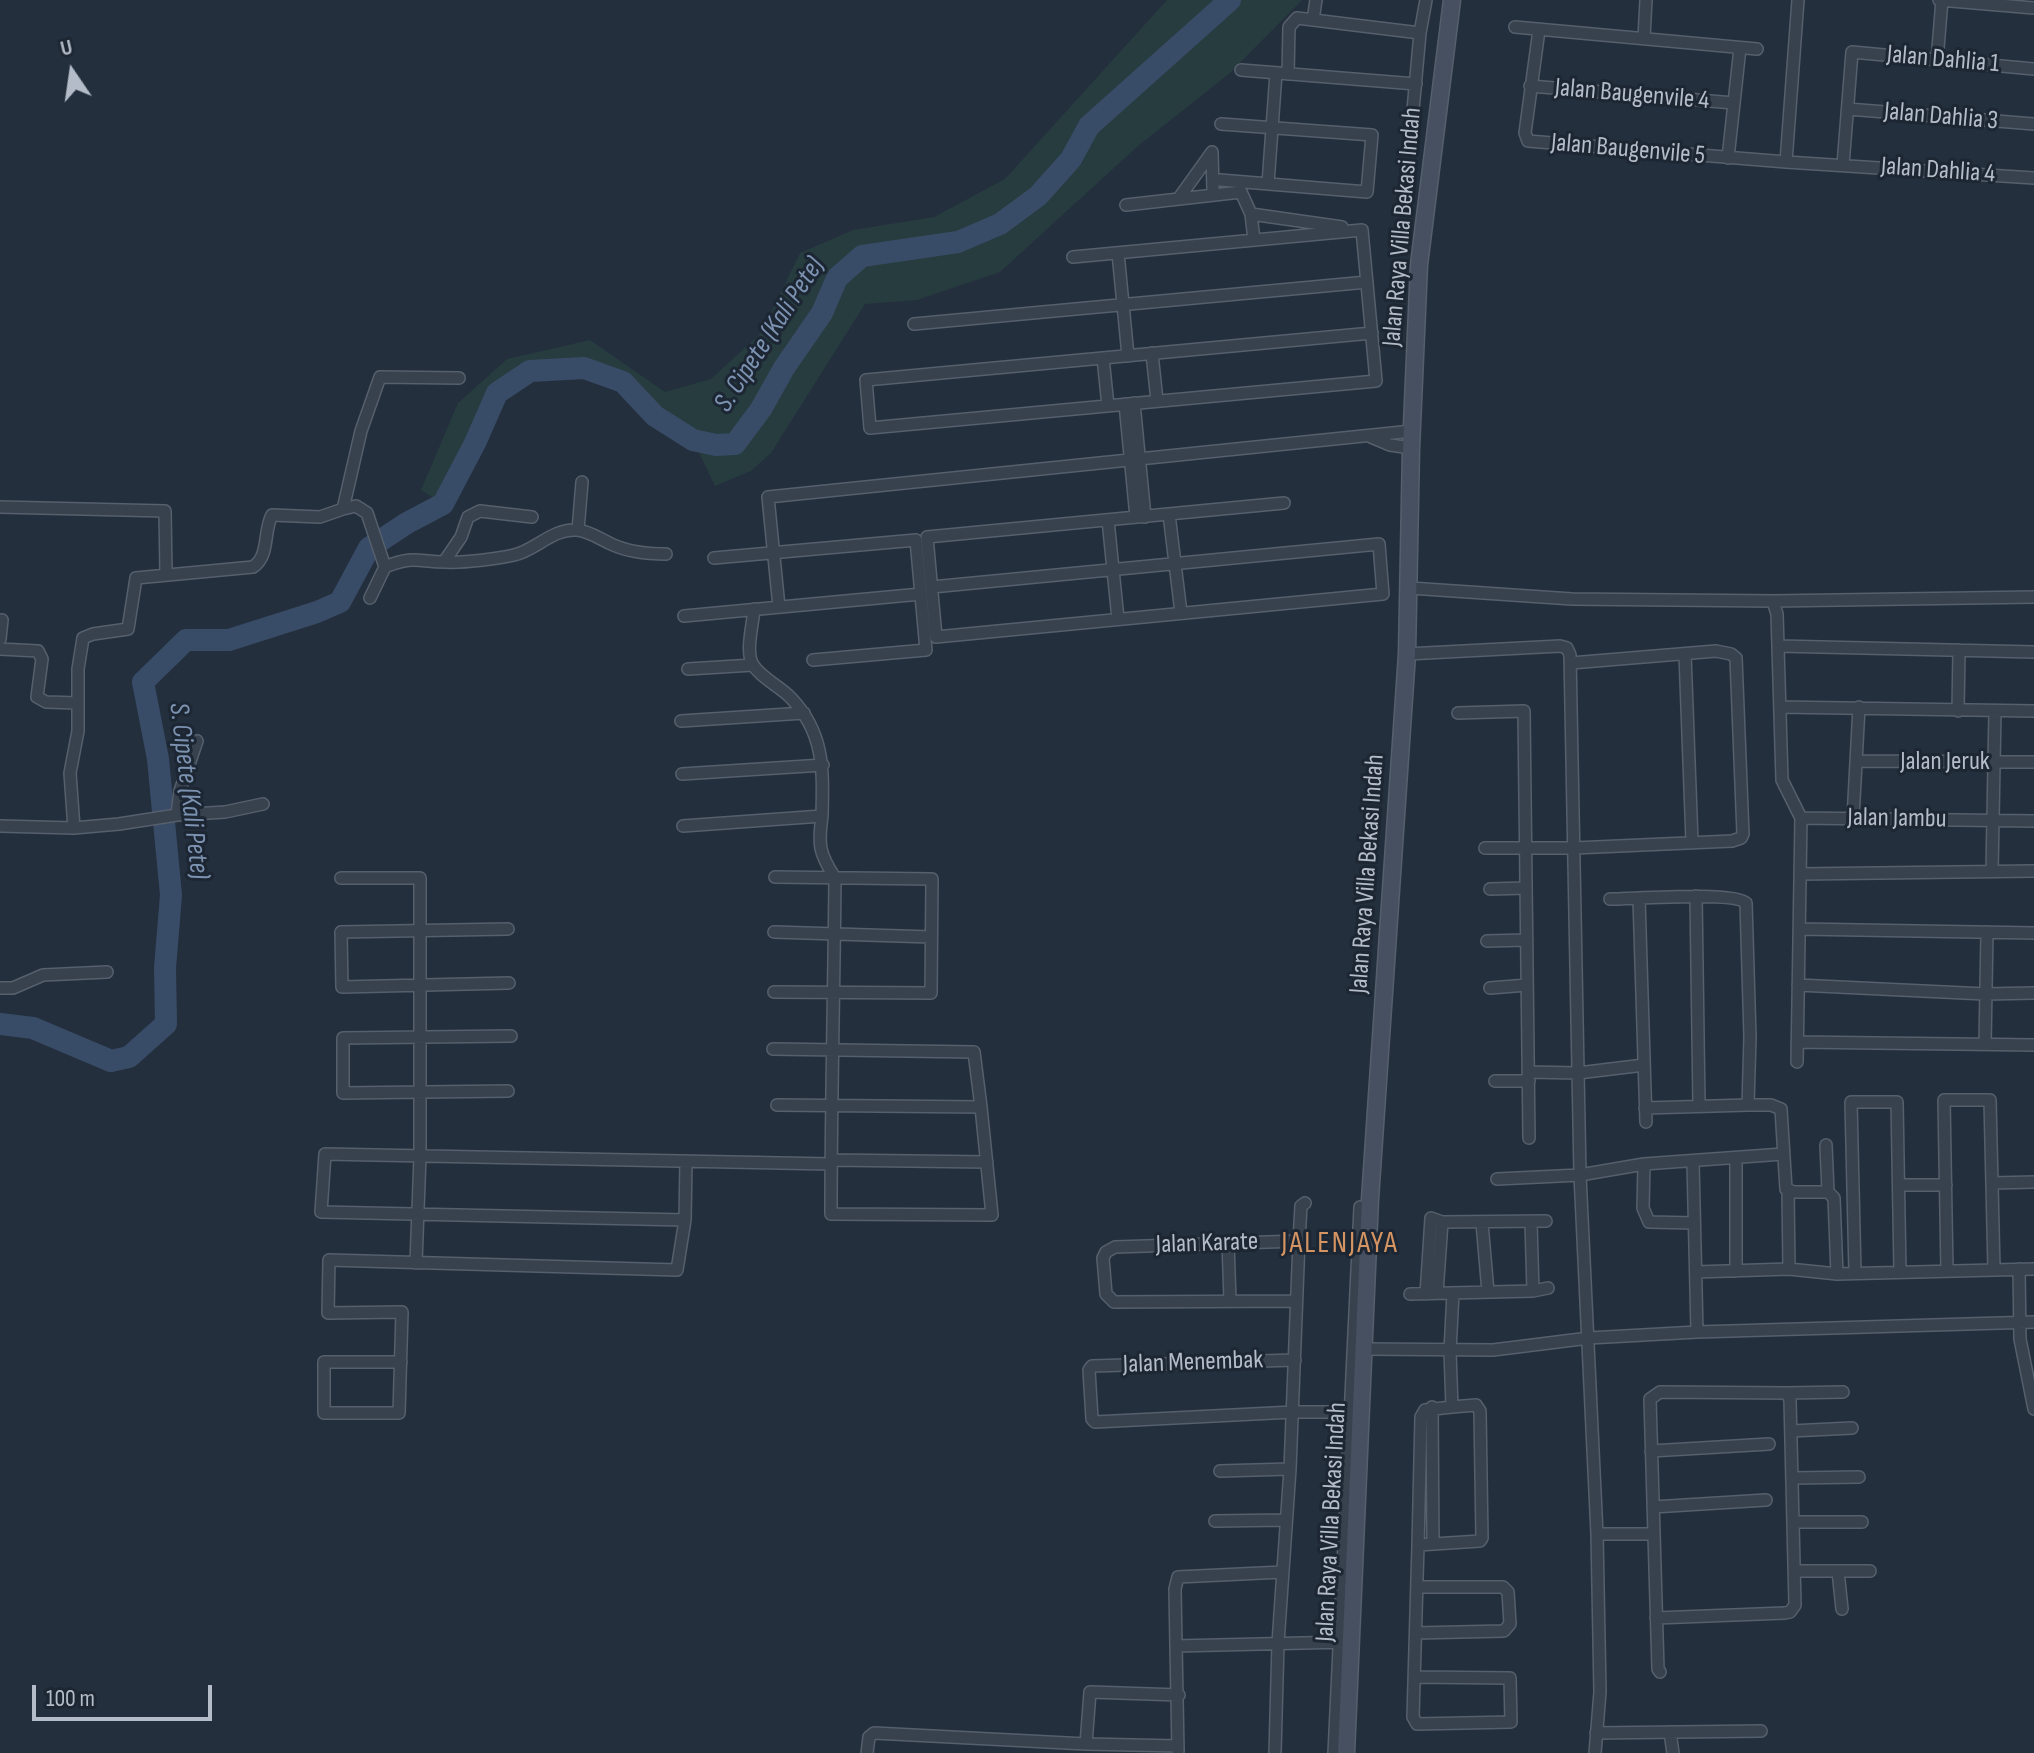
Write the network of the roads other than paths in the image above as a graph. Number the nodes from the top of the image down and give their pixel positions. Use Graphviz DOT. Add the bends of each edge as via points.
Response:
graph roads {
  1 [pos="1316,0"];
  2 [pos="1426,0"];
  3 [pos="1452,0"];
  4 [pos="1646,0"];
  5 [pos="1798,0"];
  6 [pos="1941,0"];
  7 [pos="2034,8"];
  8 [pos="1313,20"];
  9 [pos="1515,27"];
  10 [pos="1539,30"];
  11 [pos="1420,33"];
  12 [pos="1644,38"];
  13 [pos="1740,48"];
  14 [pos="1757,49"];
  15 [pos="1937,60"];
  16 [pos="2034,69"];
  17 [pos="1241,70"];
  18 [pos="1282,74"];
  19 [pos="1416,84"];
  20 [pos="1530,86"];
  21 [pos="1734,103"];
  22 [pos="1848,109"];
  23 [pos="1412,121"];
  24 [pos="1221,124"];
  25 [pos="2034,124"];
  26 [pos="1272,128"];
  27 [pos="1728,158"];
  28 [pos="1786,162"];
  29 [pos="1843,165"];
  30 [pos="2034,178"];
  31 [pos="1220,180"];
  32 [pos="1268,184"];
  33 [pos="1213,194"];
  34 [pos="1179,198"];
  35 [pos="1126,205"];
  36 [pos="1251,214"];
  37 [pos="1362,230"];
  38 [pos="1254,240"];
  39 [pos="1118,253"];
  40 [pos="1073,257"];
  41 [pos="1367,282"];
  42 [pos="1123,305"];
  43 [pos="914,324"];
  44 [pos="1372,333"];
  45 [pos="1152,353"];
  46 [pos="1128,356"];
  47 [pos="1103,358"];
  48 [pos="459,378"];
  49 [pos="1157,401"];
  50 [pos="1130,404"];
  51 [pos="1108,406"];
  52 [pos="1411,440"];
  53 [pos="1135,460"];
  54 [pos="582,482"];
  55 [pos="1284,503"];
  56 [pos="0,507"];
  57 [pos="343,509"];
  58 [pos="1169,514"];
  59 [pos="532,517"];
  60 [pos="1140,517"];
  61 [pos="1108,520"];
  62 [pos="578,530"];
  63 [pos="773,553"];
  64 [pos="666,554"];
  65 [pos="714,558"];
  66 [pos="383,561"];
  67 [pos="444,562"];
  68 [pos="1175,564"];
  69 [pos="1113,569"];
  70 [pos="166,573"];
  71 [pos="932,587"];
  72 [pos="1410,588"];
  73 [pos="921,594"];
  74 [pos="2034,597"];
  75 [pos="370,598"];
  76 [pos="1773,601"];
  77 [pos="779,607"];
  78 [pos="754,609"];
  79 [pos="1181,613"];
  80 [pos="684,616"];
  81 [pos="1118,619"];
  82 [pos="2,620"];
  83 [pos="0,639"];
  84 [pos="1778,646"];
  85 [pos="0,649"];
  86 [pos="1959,650"];
  87 [pos="2034,652"];
  88 [pos="1407,654"];
  89 [pos="1685,654"];
  90 [pos="813,660"];
  91 [pos="1571,663"];
  92 [pos="753,665"];
  93 [pos="688,669"];
  94 [pos="78,703"];
  95 [pos="1780,707"];
  96 [pos="1859,707"];
  97 [pos="1958,711"];
  98 [pos="1995,711"];
  99 [pos="2034,711"];
  100 [pos="804,713"];
  101 [pos="1458,713"];
  102 [pos="681,721"];
  103 [pos="197,741"];
  104 [pos="1856,761"];
  105 [pos="1994,762"];
  106 [pos="2034,762"];
  107 [pos="823,765"];
  108 [pos="682,774"];
  109 [pos="263,804"];
  110 [pos="174,816"];
  111 [pos="822,816"];
  112 [pos="1801,818"];
  113 [pos="1853,818"];
  114 [pos="1993,820"];
  115 [pos="2034,821"];
  116 [pos="0,826"];
  117 [pos="683,826"];
  118 [pos="74,828"];
  119 [pos="1692,842"];
  120 [pos="1485,848"];
  121 [pos="1574,848"];
  122 [pos="1525,849"];
  123 [pos="2034,871"];
  124 [pos="1992,872"];
  125 [pos="1801,874"];
  126 [pos="775,877"];
  127 [pos="341,878"];
  128 [pos="835,878"];
  129 [pos="1526,888"];
  130 [pos="1490,889"];
  131 [pos="1696,896"];
  132 [pos="1610,899"];
  133 [pos="1639,899"];
  134 [pos="508,929"];
  135 [pos="1801,929"];
  136 [pos="420,931"];
  137 [pos="774,932"];
  138 [pos="1987,932"];
  139 [pos="2034,933"];
  140 [pos="834,934"];
  141 [pos="931,937"];
  142 [pos="1527,940"];
  143 [pos="1487,941"];
  144 [pos="107,972"];
  145 [pos="509,983"];
  146 [pos="420,985"];
  147 [pos="1527,985"];
  148 [pos="1798,985"];
  149 [pos="0,988"];
  150 [pos="1490,988"];
  151 [pos="774,992"];
  152 [pos="833,992"];
  153 [pos="2034,993"];
  154 [pos="1985,994"];
  155 [pos="511,1036"];
  156 [pos="420,1037"];
  157 [pos="1797,1042"];
  158 [pos="1985,1044"];
  159 [pos="2034,1045"];
  160 [pos="773,1049"];
  161 [pos="832,1050"];
  162 [pos="1797,1062"];
  163 [pos="1644,1065"];
  164 [pos="1578,1073"];
  165 [pos="1528,1076"];
  166 [pos="1495,1081"];
  167 [pos="508,1091"];
  168 [pos="420,1092"];
  169 [pos="777,1105"];
  170 [pos="831,1105"];
  171 [pos="1748,1105"];
  172 [pos="1699,1106"];
  173 [pos="981,1107"];
  174 [pos="1645,1108"];
  175 [pos="1646,1122"];
  176 [pos="1529,1138"];
  177 [pos="1826,1145"];
  178 [pos="1783,1154"];
  179 [pos="420,1156"];
  180 [pos="1736,1158"];
  181 [pos="686,1161"];
  182 [pos="831,1162"];
  183 [pos="987,1162"];
  184 [pos="1693,1162"];
  185 [pos="1644,1164"];
  186 [pos="1580,1175"];
  187 [pos="1497,1179"];
  188 [pos="2034,1182"];
  189 [pos="1992,1183"];
  190 [pos="1899,1185"];
  191 [pos="1946,1185"];
  192 [pos="1788,1191"];
  193 [pos="1828,1192"];
  194 [pos="1305,1203"];
  195 [pos="1360,1207"];
  196 [pos="418,1214"];
  197 [pos="685,1220"];
  198 [pos="1546,1221"];
  199 [pos="1482,1223"];
  200 [pos="1531,1223"];
  201 [pos="1694,1223"];
  202 [pos="1299,1241"];
  203 [pos="1228,1242"];
  204 [pos="416,1263"];
  205 [pos="1789,1269"];
  206 [pos="1994,1269"];
  207 [pos="2019,1269"];
  208 [pos="2034,1269"];
  209 [pos="1736,1271"];
  210 [pos="1947,1271"];
  211 [pos="1696,1272"];
  212 [pos="1900,1272"];
  213 [pos="1855,1273"];
  214 [pos="1837,1274"];
  215 [pos="1548,1288"];
  216 [pos="1533,1291"];
  217 [pos="1488,1292"];
  218 [pos="1432,1293"];
  219 [pos="1453,1293"];
  220 [pos="1410,1294"];
  221 [pos="1230,1301"];
  222 [pos="1296,1301"];
  223 [pos="2021,1322"];
  224 [pos="2034,1322"];
  225 [pos="1697,1332"];
  226 [pos="1589,1338"];
  227 [pos="1364,1349"];
  228 [pos="1450,1351"];
  229 [pos="1295,1360"];
  230 [pos="401,1362"];
  231 [pos="2031,1376"];
  232 [pos="1843,1392"];
  233 [pos="1787,1393"];
  234 [pos="1432,1407"];
  235 [pos="1452,1407"];
  236 [pos="2034,1409"];
  237 [pos="1293,1412"];
  238 [pos="1356,1412"];
  239 [pos="1852,1428"];
  240 [pos="1791,1431"];
  241 [pos="1769,1444"];
  242 [pos="1651,1451"];
  243 [pos="1290,1469"];
  244 [pos="1220,1471"];
  245 [pos="1859,1477"];
  246 [pos="1793,1478"];
  247 [pos="1766,1500"];
  248 [pos="1653,1507"];
  249 [pos="1286,1520"];
  250 [pos="1215,1521"];
  251 [pos="1795,1522"];
  252 [pos="1862,1522"];
  253 [pos="1597,1534"];
  254 [pos="1654,1534"];
  255 [pos="1433,1544"];
  256 [pos="1418,1545"];
  257 [pos="1796,1571"];
  258 [pos="1838,1571"];
  259 [pos="1870,1571"];
  260 [pos="1283,1572"];
  261 [pos="1418,1587"];
  262 [pos="1842,1609"];
  263 [pos="1656,1618"];
  264 [pos="1416,1633"];
  265 [pos="1345,1642"];
  266 [pos="1278,1643"];
  267 [pos="1176,1646"];
  268 [pos="1660,1672"];
  269 [pos="1415,1677"];
  270 [pos="1179,1695"];
  271 [pos="1761,1731"];
  272 [pos="1670,1732"];
  273 [pos="1596,1733"];
  274 [pos="1086,1744"];
  275 [pos="1178,1750"];
  276 [pos="867,1753"];
  277 [pos="1275,1753"];
  278 [pos="1334,1753"];
  279 [pos="1346,1753"];
  280 [pos="1595,1753"];
  281 [pos="1673,1753"];
  1 -- 8 [label="street"];
  2 -- 11 [label="street"];
  3 -- 52 [label="main road, Jalan Raya Villa Bekasi Indah" via="1419,265"];
  4 -- 12 [label="street"];
  5 -- 28 [label="street"];
  6 -- 7 [label="street"];
  6 -- 15 [label="street"];
  8 -- 11 [label="street"];
  8 -- 18 [label="street" via="1297,18 1291,23"];
  9 -- 10 [label="street"];
  10 -- 12 [label="street"];
  10 -- 20 [label="street"];
  11 -- 19 [label="street"];
  12 -- 13 [label="street"];
  13 -- 14 [label="street"];
  13 -- 21 [label="street"];
  15 -- 16 [label="street, Jalan Dahlia 1"];
  15 -- 22 [label="street, Jalan Dahlia 1" via="1852,52"];
  17 -- 18 [label="street"];
  18 -- 19 [label="street"];
  18 -- 26 [label="street"];
  19 -- 23 [label="street"];
  20 -- 21 [label="street, Jalan Baugenvile 4"];
  20 -- 27 [label="street, Jalan Baugenvile 5" via="1528,141"];
  21 -- 27 [label="street"];
  22 -- 25 [label="street, Jalan Dahlia 3"];
  22 -- 29 [label="street"];
  24 -- 26 [label="street"];
  26 -- 32 [label="street"];
  26 -- 32 [label="street" via="1372,135 1367,192"];
  27 -- 28 [label="street, Jalan Baugenvile 5"];
  28 -- 29 [label="street, Jalan Dahlia 4"];
  29 -- 30 [label="street, Jalan Dahlia 4"];
  31 -- 32 [label="street"];
  33 -- 34 [label="street"];
  33 -- 34 [label="street" via="1212,152"];
  33 -- 36 [label="street" via="1241,192"];
  34 -- 35 [label="street"];
  36 -- 37 [label="street"];
  36 -- 38 [label="street"];
  37 -- 38 [label="street"];
  37 -- 41 [label="street"];
  38 -- 39 [label="street"];
  39 -- 40 [label="street"];
  39 -- 42 [label="street"];
  41 -- 42 [label="street"];
  41 -- 44 [label="street"];
  42 -- 43 [label="street"];
  42 -- 46 [label="street"];
  44 -- 45 [label="street"];
  44 -- 49 [label="street" via="1376,381"];
  45 -- 46 [label="street"];
  45 -- 49 [label="street"];
  46 -- 47 [label="street"];
  47 -- 51 [label="street"];
  47 -- 51 [label="street" via="866,380 870,428"];
  48 -- 57 [label="street" via="378,379"];
  49 -- 50 [label="street"];
  50 -- 51 [label="street"];
  50 -- 53 [label="street"];
  52 -- 53 [label="street" via="1390,431"];
  52 -- 72 [label="main road, Jalan Raya Villa Bekasi Indah"];
  53 -- 60 [label="street"];
  53 -- 63 [label="street" via="768,497"];
  54 -- 62 [label="street"];
  55 -- 58 [label="street"];
  56 -- 70 [label="street" via="165,511"];
  57 -- 66 [label="street" via="363,508 372,520"];
  57 -- 70 [label="street" via="320,517 272,515 263,554 253,567"];
  58 -- 60 [label="street"];
  58 -- 68 [label="street"];
  59 -- 67 [label="street" via="472,513"];
  60 -- 61 [label="street"];
  61 -- 69 [label="street"];
  61 -- 71 [label="street" via="927,537"];
  62 -- 64 [label="street" via="626,549"];
  62 -- 67 [label="street" via="558,533 514,555"];
  63 -- 65 [label="street"];
  63 -- 73 [label="street" via="916,540"];
  63 -- 77 [label="street"];
  66 -- 67 [label="street"];
  66 -- 75 [label="street"];
  68 -- 69 [label="street"];
  68 -- 79 [label="street"];
  68 -- 79 [label="street" via="1379,544 1383,594"];
  69 -- 71 [label="street"];
  69 -- 81 [label="street"];
  70 -- 94 [label="street" via="136,578 128,629 83,638"];
  71 -- 81 [label="street" via="936,637"];
  72 -- 76 [label="street" via="1572,599"];
  72 -- 88 [label="main road, Jalan Raya Villa Bekasi Indah"];
  73 -- 77 [label="street"];
  73 -- 90 [label="street" via="926,650"];
  74 -- 76 [label="street"];
  76 -- 84 [label="street"];
  77 -- 78 [label="street"];
  78 -- 80 [label="street"];
  78 -- 92 [label="street"];
  79 -- 81 [label="street"];
  82 -- 83 [label="street"];
  84 -- 86 [label="street"];
  84 -- 95 [label="street"];
  85 -- 94 [label="street" via="38,651 42,659 37,697"];
  86 -- 87 [label="street"];
  86 -- 97 [label="street"];
  88 -- 91 [label="street" via="1564,646"];
  88 -- 227 [label="main road, Jalan Raya Villa Bekasi Indah"];
  89 -- 91 [label="street"];
  89 -- 119 [label="street"];
  89 -- 119 [label="street" via="1731,654 1739,679 1744,831 1735,840"];
  91 -- 121 [label="street"];
  92 -- 93 [label="street"];
  92 -- 100 [label="street"];
  94 -- 118 [label="street" via="70,773"];
  95 -- 96 [label="street"];
  95 -- 112 [label="street" via="1782,780"];
  96 -- 97 [label="street"];
  96 -- 104 [label="street"];
  97 -- 98 [label="street"];
  98 -- 99 [label="street"];
  98 -- 105 [label="street"];
  100 -- 102 [label="street"];
  100 -- 107 [label="street"];
  101 -- 122 [label="street" via="1524,711"];
  103 -- 110 [label="street"];
  104 -- 105 [label="street, Jalan Jeruk"];
  104 -- 113 [label="street"];
  105 -- 106 [label="street, Jalan Jeruk"];
  105 -- 114 [label="street"];
  107 -- 108 [label="street"];
  107 -- 111 [label="street"];
  109 -- 110 [label="street"];
  110 -- 118 [label="street"];
  111 -- 117 [label="street"];
  111 -- 128 [label="street" via="821,857"];
  112 -- 113 [label="street, Jalan Jambu"];
  112 -- 125 [label="street"];
  113 -- 114 [label="street, Jalan Jambu"];
  114 -- 115 [label="street, Jalan Jambu"];
  114 -- 124 [label="street"];
  116 -- 118 [label="street"];
  119 -- 121 [label="street"];
  120 -- 122 [label="street"];
  121 -- 122 [label="street"];
  121 -- 164 [label="street"];
  122 -- 129 [label="street"];
  123 -- 124 [label="street"];
  124 -- 125 [label="street"];
  125 -- 135 [label="street"];
  126 -- 128 [label="street"];
  127 -- 136 [label="street" via="420,878"];
  128 -- 140 [label="street"];
  128 -- 141 [label="street" via="932,879"];
  129 -- 130 [label="street"];
  129 -- 142 [label="street"];
  131 -- 133 [label="street"];
  131 -- 171 [label="street" via="1740,898 1746,903"];
  131 -- 172 [label="street"];
  132 -- 133 [label="street"];
  133 -- 163 [label="street"];
  134 -- 136 [label="street"];
  135 -- 138 [label="street"];
  135 -- 148 [label="street"];
  136 -- 146 [label="street"];
  136 -- 146 [label="street" via="341,932 342,987"];
  137 -- 140 [label="street"];
  138 -- 139 [label="street"];
  138 -- 154 [label="street"];
  140 -- 141 [label="street"];
  140 -- 152 [label="street"];
  141 -- 152 [label="street" via="931,993"];
  142 -- 143 [label="street"];
  142 -- 147 [label="street"];
  144 -- 149 [label="street" via="43,975"];
  145 -- 146 [label="street"];
  146 -- 156 [label="street"];
  147 -- 150 [label="street"];
  147 -- 165 [label="street"];
  148 -- 154 [label="street"];
  148 -- 157 [label="street"];
  151 -- 152 [label="street"];
  152 -- 161 [label="street"];
  153 -- 154 [label="street"];
  154 -- 158 [label="street"];
  155 -- 156 [label="street"];
  156 -- 168 [label="street"];
  156 -- 168 [label="street" via="343,1038 343,1093"];
  157 -- 158 [label="street"];
  157 -- 162 [label="street"];
  158 -- 159 [label="street"];
  160 -- 161 [label="street"];
  161 -- 170 [label="street"];
  161 -- 173 [label="street" via="974,1052"];
  163 -- 164 [label="street"];
  163 -- 174 [label="street"];
  164 -- 165 [label="street"];
  164 -- 186 [label="street"];
  165 -- 166 [label="street"];
  165 -- 176 [label="street"];
  167 -- 168 [label="street"];
  168 -- 179 [label="street"];
  169 -- 170 [label="street"];
  170 -- 173 [label="street"];
  170 -- 182 [label="street"];
  171 -- 172 [label="street"];
  171 -- 178 [label="street" via="1781,1109"];
  172 -- 174 [label="street"];
  173 -- 183 [label="street"];
  174 -- 175 [label="street"];
  177 -- 193 [label="street"];
  178 -- 180 [label="street"];
  178 -- 192 [label="street"];
  179 -- 181 [label="street"];
  179 -- 196 [label="street"];
  179 -- 196 [label="street" via="325,1154 321,1212"];
  180 -- 184 [label="street"];
  180 -- 209 [label="street"];
  181 -- 182 [label="street"];
  181 -- 197 [label="street"];
  182 -- 183 [label="street"];
  182 -- 183 [label="street" via="831,1214 992,1215"];
  184 -- 185 [label="street"];
  184 -- 201 [label="street"];
  185 -- 186 [label="street"];
  185 -- 201 [label="street" via="1643,1208 1649,1222"];
  186 -- 187 [label="street"];
  186 -- 226 [label="street"];
  188 -- 189 [label="street"];
  189 -- 191 [label="street" via="1990,1100 1944,1100"];
  189 -- 206 [label="street"];
  190 -- 191 [label="street"];
  190 -- 212 [label="street"];
  190 -- 213 [label="street" via="1897,1102 1851,1102"];
  191 -- 210 [label="street"];
  192 -- 193 [label="street"];
  192 -- 205 [label="street"];
  193 -- 214 [label="street" via="1834,1198"];
  194 -- 202 [label="street"];
  195 -- 238 [label="street"];
  196 -- 197 [label="street"];
  196 -- 204 [label="street"];
  197 -- 204 [label="street" via="677,1270"];
  198 -- 200 [label="street"];
  199 -- 200 [label="street"];
  199 -- 217 [label="street"];
  199 -- 218 [label="street" via="1442,1222"];
  200 -- 216 [label="street"];
  201 -- 211 [label="street"];
  202 -- 203 [label="street, Jalan Karate"];
  202 -- 222 [label="street"];
  203 -- 221 [label="street"];
  203 -- 221 [label="street, Jalan Karate" via="1115,1247 1103,1258 1110,1301"];
  204 -- 230 [label="street" via="329,1260 328,1313 402,1312"];
  205 -- 209 [label="street"];
  205 -- 214 [label="street"];
  206 -- 207 [label="street"];
  206 -- 210 [label="street"];
  207 -- 208 [label="street"];
  207 -- 223 [label="street"];
  209 -- 211 [label="street"];
  210 -- 212 [label="street"];
  211 -- 225 [label="street"];
  212 -- 213 [label="street"];
  213 -- 214 [label="street"];
  215 -- 216 [label="street"];
  216 -- 217 [label="street"];
  217 -- 219 [label="street"];
  218 -- 219 [label="street"];
  218 -- 220 [label="street"];
  219 -- 228 [label="street"];
  221 -- 222 [label="street"];
  222 -- 229 [label="street"];
  223 -- 224 [label="street"];
  223 -- 225 [label="street"];
  223 -- 231 [label="street" via="2020,1339"];
  225 -- 226 [label="street"];
  226 -- 228 [label="street"];
  226 -- 253 [label="street"];
  227 -- 228 [label="street"];
  227 -- 238 [label="main road, Jalan Raya Villa Bekasi Indah"];
  228 -- 235 [label="street"];
  229 -- 237 [label="street"];
  229 -- 237 [label="street, Jalan Menembak" via="1091,1367 1094,1422"];
  230 -- 230 [label="street" via="399,1413 324,1413 324,1362"];
  231 -- 236 [label="street"];
  232 -- 233 [label="street"];
  233 -- 240 [label="street"];
  233 -- 242 [label="street" via="1660,1392 1650,1399"];
  234 -- 235 [label="street"];
  234 -- 255 [label="street"];
  234 -- 256 [label="street" via="1421,1417"];
  235 -- 255 [label="street" via="1476,1405 1480,1411 1482,1538"];
  237 -- 238 [label="street"];
  237 -- 243 [label="street"];
  238 -- 265 [label="main road, Jalan Raya Villa Bekasi Indah"];
  239 -- 240 [label="street"];
  240 -- 246 [label="street"];
  241 -- 242 [label="street"];
  242 -- 248 [label="street"];
  243 -- 244 [label="street"];
  243 -- 249 [label="street"];
  245 -- 246 [label="street"];
  246 -- 251 [label="street"];
  247 -- 248 [label="street"];
  248 -- 254 [label="street"];
  249 -- 250 [label="street"];
  249 -- 260 [label="street"];
  251 -- 252 [label="street"];
  251 -- 257 [label="street"];
  253 -- 254 [label="street"];
  253 -- 273 [label="street"];
  254 -- 263 [label="street"];
  255 -- 256 [label="street"];
  256 -- 261 [label="street"];
  257 -- 258 [label="street"];
  257 -- 263 [label="street" via="1790,1612"];
  258 -- 259 [label="street"];
  258 -- 262 [label="street"];
  260 -- 266 [label="street"];
  260 -- 267 [label="street" via="1178,1577"];
  261 -- 264 [label="street"];
  261 -- 264 [label="street" via="1503,1587 1510,1624 1504,1631"];
  263 -- 268 [label="street"];
  264 -- 269 [label="street"];
  265 -- 266 [label="street"];
  265 -- 278 [label="street"];
  265 -- 279 [label="main road, Jalan Raya Villa Bekasi Indah"];
  266 -- 267 [label="street"];
  266 -- 277 [label="street"];
  267 -- 270 [label="street"];
  269 -- 269 [label="street" via="1417,1724 1511,1722 1510,1678"];
  270 -- 274 [label="street" via="1090,1692"];
  270 -- 275 [label="street"];
  271 -- 272 [label="street"];
  272 -- 273 [label="street"];
  272 -- 281 [label="street"];
  273 -- 280 [label="street"];
  274 -- 275 [label="street"];
  274 -- 276 [label="street" via="874,1733"];
}
